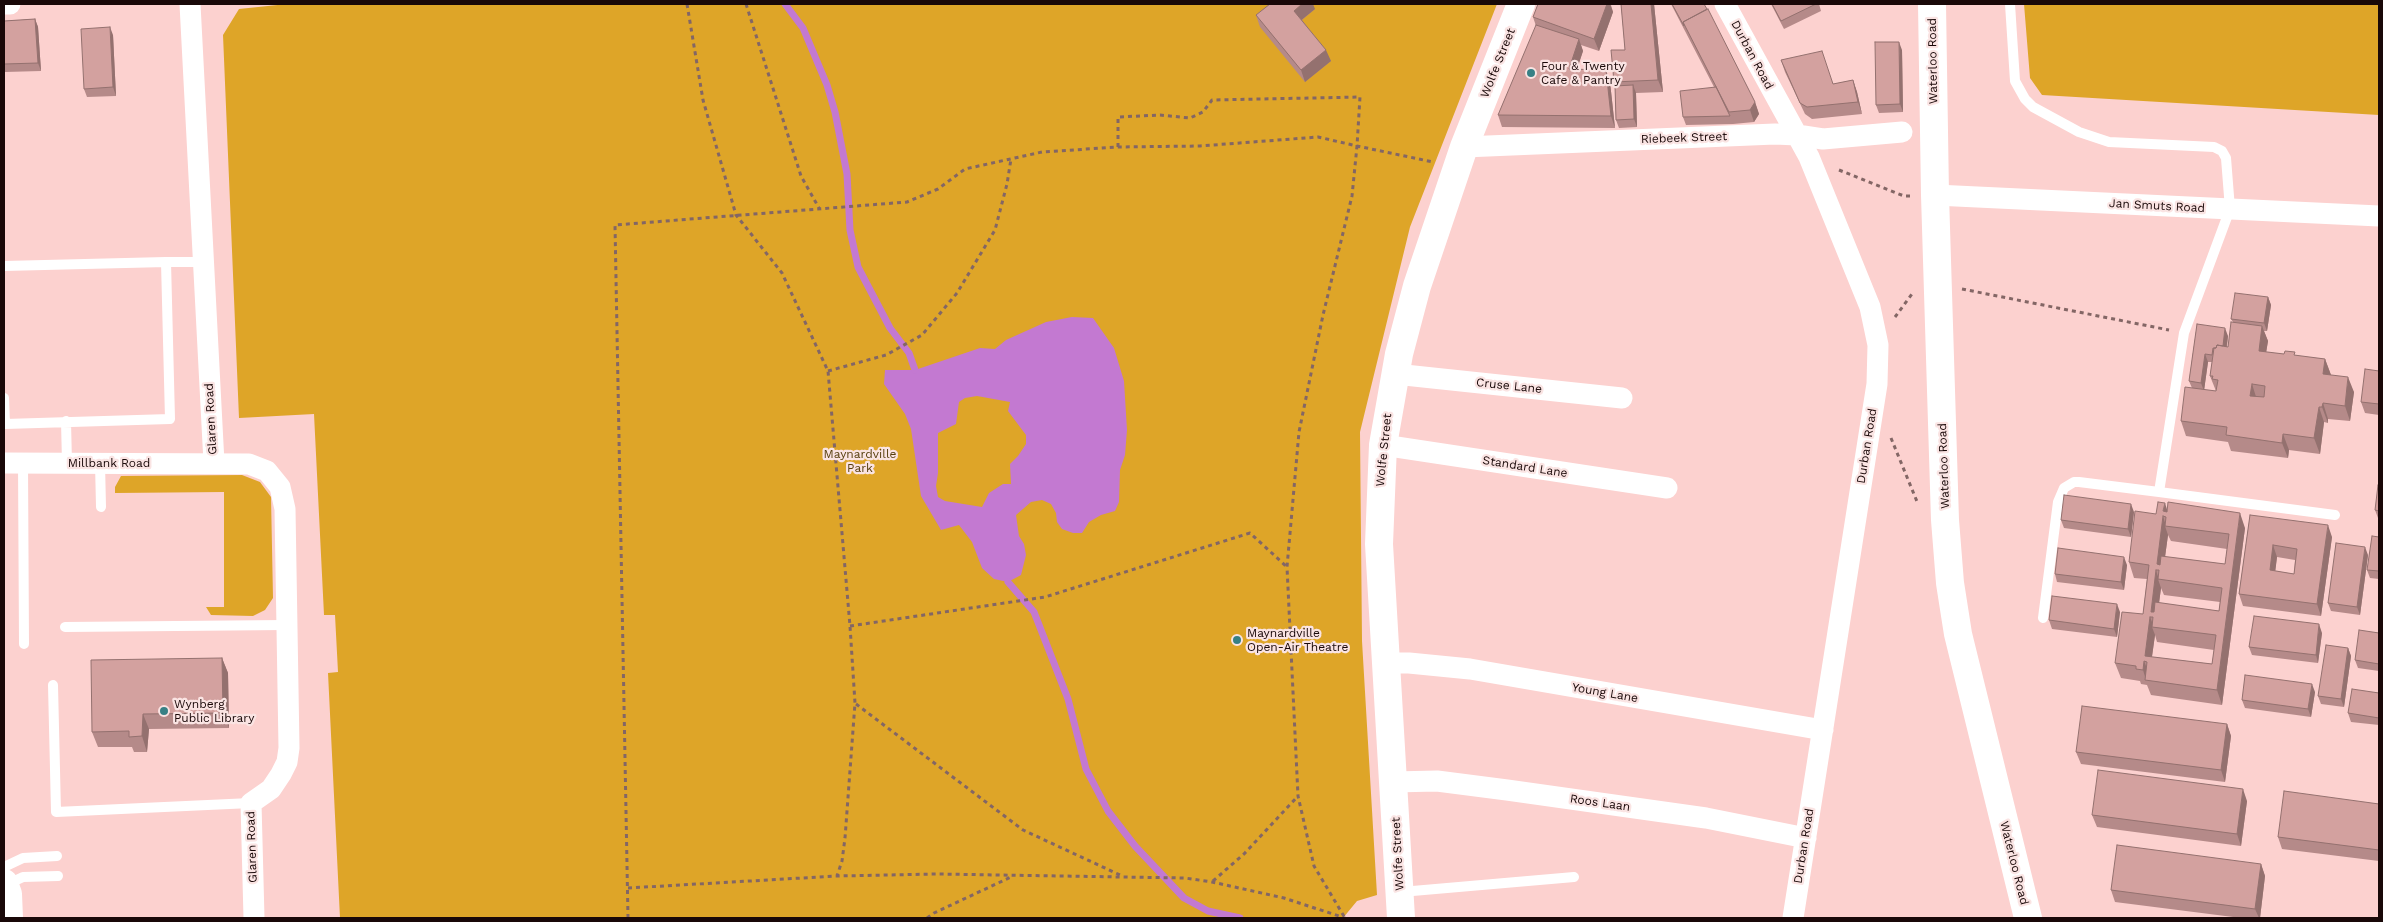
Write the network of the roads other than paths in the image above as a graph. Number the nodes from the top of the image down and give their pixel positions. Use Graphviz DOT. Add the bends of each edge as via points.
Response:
graph roads {
  1 [pos="4,4"];
  2 [pos="10,4"];
  3 [pos="190,4"];
  4 [pos="1521,4"];
  5 [pos="1725,4"];
  6 [pos="1932,4"];
  7 [pos="2010,4"];
  8 [pos="1902,132"];
  9 [pos="1797,135"];
  10 [pos="1464,147"];
  11 [pos="1925,196"];
  12 [pos="2230,209"];
  13 [pos="2379,216"];
  14 [pos="166,262"];
  15 [pos="202,262"];
  16 [pos="4,266"];
  17 [pos="1395,374"];
  18 [pos="4,398"];
  19 [pos="1622,398"];
  20 [pos="66,422"];
  21 [pos="1383,445"];
  22 [pos="13,463"];
  23 [pos="67,463"];
  24 [pos="100,463"];
  25 [pos="214,463"];
  26 [pos="1667,488"];
  27 [pos="2159,492"];
  28 [pos="100,507"];
  29 [pos="2335,516"];
  30 [pos="2042,618"];
  31 [pos="286,626"];
  32 [pos="65,627"];
  33 [pos="24,644"];
  34 [pos="1386,663"];
  35 [pos="53,685"];
  36 [pos="1823,730"];
  37 [pos="1393,782"];
  38 [pos="250,803"];
  39 [pos="1806,838"];
  40 [pos="58,856"];
  41 [pos="58,876"];
  42 [pos="1574,877"];
  43 [pos="4,879"];
  44 [pos="1401,905"];
  45 [pos="8,918"];
  46 [pos="254,918"];
  47 [pos="1793,918"];
  48 [pos="2028,918"];
  1 -- 2 [label="street"];
  3 -- 15 [label="street, Glaren Road"];
  4 -- 10 [label="street, Wolfe Street"];
  5 -- 9 [label="street, Durban Road"];
  6 -- 11 [label="street, Waterloo Road"];
  7 -- 12 [label="lane" via="2015,81 2033,107 2071,129 2109,142 2222,150 2226,158"];
  8 -- 9 [label="street, Riebeek Street" via="1823,139"];
  9 -- 10 [label="street, Riebeek Street"];
  9 -- 36 [label="street, Durban Road" via="1870,307 1878,345 1877,384"];
  10 -- 17 [label="street, Wolfe Street" via="1417,286"];
  11 -- 12 [label="street, Jan Smuts Road"];
  11 -- 48 [label="street, Waterloo Road" via="1950,583 1958,634"];
  12 -- 13 [label="street, Jan Smuts Road"];
  12 -- 27 [label="lane" via="2184,333"];
  14 -- 15 [label="lane"];
  14 -- 16 [label="lane"];
  14 -- 20 [label="lane" via="170,418"];
  15 -- 25 [label="street, Glaren Road"];
  17 -- 19 [label="street, Cruse Lane"];
  17 -- 21 [label="street, Wolfe Street"];
  18 -- 20 [label="lane" via="5,424"];
  20 -- 23 [label="lane"];
  21 -- 26 [label="street, Standard Lane"];
  21 -- 34 [label="street, Wolfe Street" via="1379,544"];
  22 -- 23 [label="street, Millbank Road"];
  22 -- 33 [label="lane"];
  23 -- 24 [label="street, Millbank Road"];
  24 -- 25 [label="street, Millbank Road"];
  24 -- 28 [label="lane"];
  25 -- 31 [label="street, Glaren Road" via="258,467 280,487 285,509"];
  27 -- 29 [label="lane"];
  27 -- 30 [label="lane" via="2080,482 2064,488 2058,502"];
  31 -- 32 [label="lane"];
  31 -- 38 [label="street, Glaren Road" via="288,755 271,789"];
  34 -- 36 [label="street, Young Lane" via="1470,670"];
  34 -- 37 [label="street, Wolfe Street"];
  35 -- 38 [label="lane" via="56,812"];
  36 -- 39 [label="street, Durban Road"];
  37 -- 39 [label="street, Roos Laan" via="1437,781 1507,790 1706,818"];
  37 -- 44 [label="street, Wolfe Street"];
  38 -- 46 [label="street, Glaren Road"];
  39 -- 47 [label="street, Durban Road"];
  40 -- 43 [label="lane" via="23,858"];
  41 -- 43 [label="lane"];
  42 -- 44 [label="lane"];
  43 -- 45 [label="street"];
}
